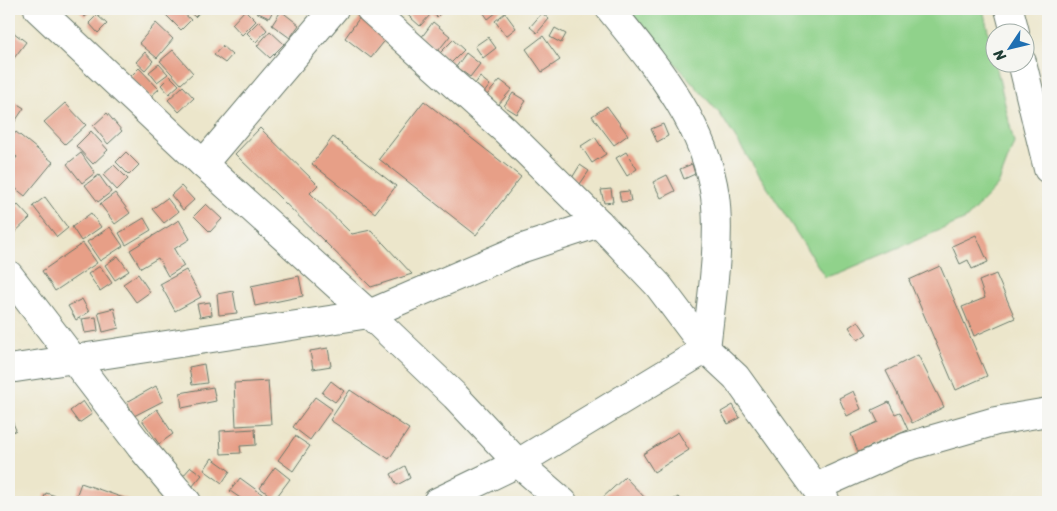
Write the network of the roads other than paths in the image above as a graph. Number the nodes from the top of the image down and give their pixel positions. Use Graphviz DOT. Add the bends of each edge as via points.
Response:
graph roads {
  1 [pos="38,9"];
  2 [pos="334,9"];
  3 [pos="370,9"];
  4 [pos="610,9"];
  5 [pos="1009,9"];
  6 [pos="1012,22"];
  7 [pos="1025,72"];
  8 [pos="1047,155"];
  9 [pos="203,164"];
  10 [pos="599,223"];
  11 [pos="9,275"];
  12 [pos="369,314"];
  13 [pos="706,348"];
  14 [pos="73,359"];
  15 [pos="9,369"];
  16 [pos="1048,412"];
  17 [pos="518,463"];
  18 [pos="821,495"];
  19 [pos="186,502"];
  20 [pos="436,502"];
  21 [pos="563,502"];
  1 -- 9 [label="street"];
  2 -- 9 [label="street"];
  3 -- 10 [label="street" via="506,131"];
  4 -- 13 [label="street" via="654,64 687,116 706,157 715,196 716,241"];
  5 -- 6 [label="street"];
  7 -- 8 [label="street"];
  9 -- 12 [label="street"];
  10 -- 12 [label="street" via="520,249"];
  10 -- 13 [label="street" via="658,285"];
  11 -- 14 [label="street"];
  12 -- 14 [label="street"];
  12 -- 17 [label="street" via="455,396"];
  13 -- 17 [label="street"];
  13 -- 18 [label="street" via="736,377"];
  14 -- 15 [label="street"];
  14 -- 19 [label="street"];
  16 -- 18 [label="street" via="996,421 906,447"];
  17 -- 20 [label="street"];
  17 -- 21 [label="street"];
}
